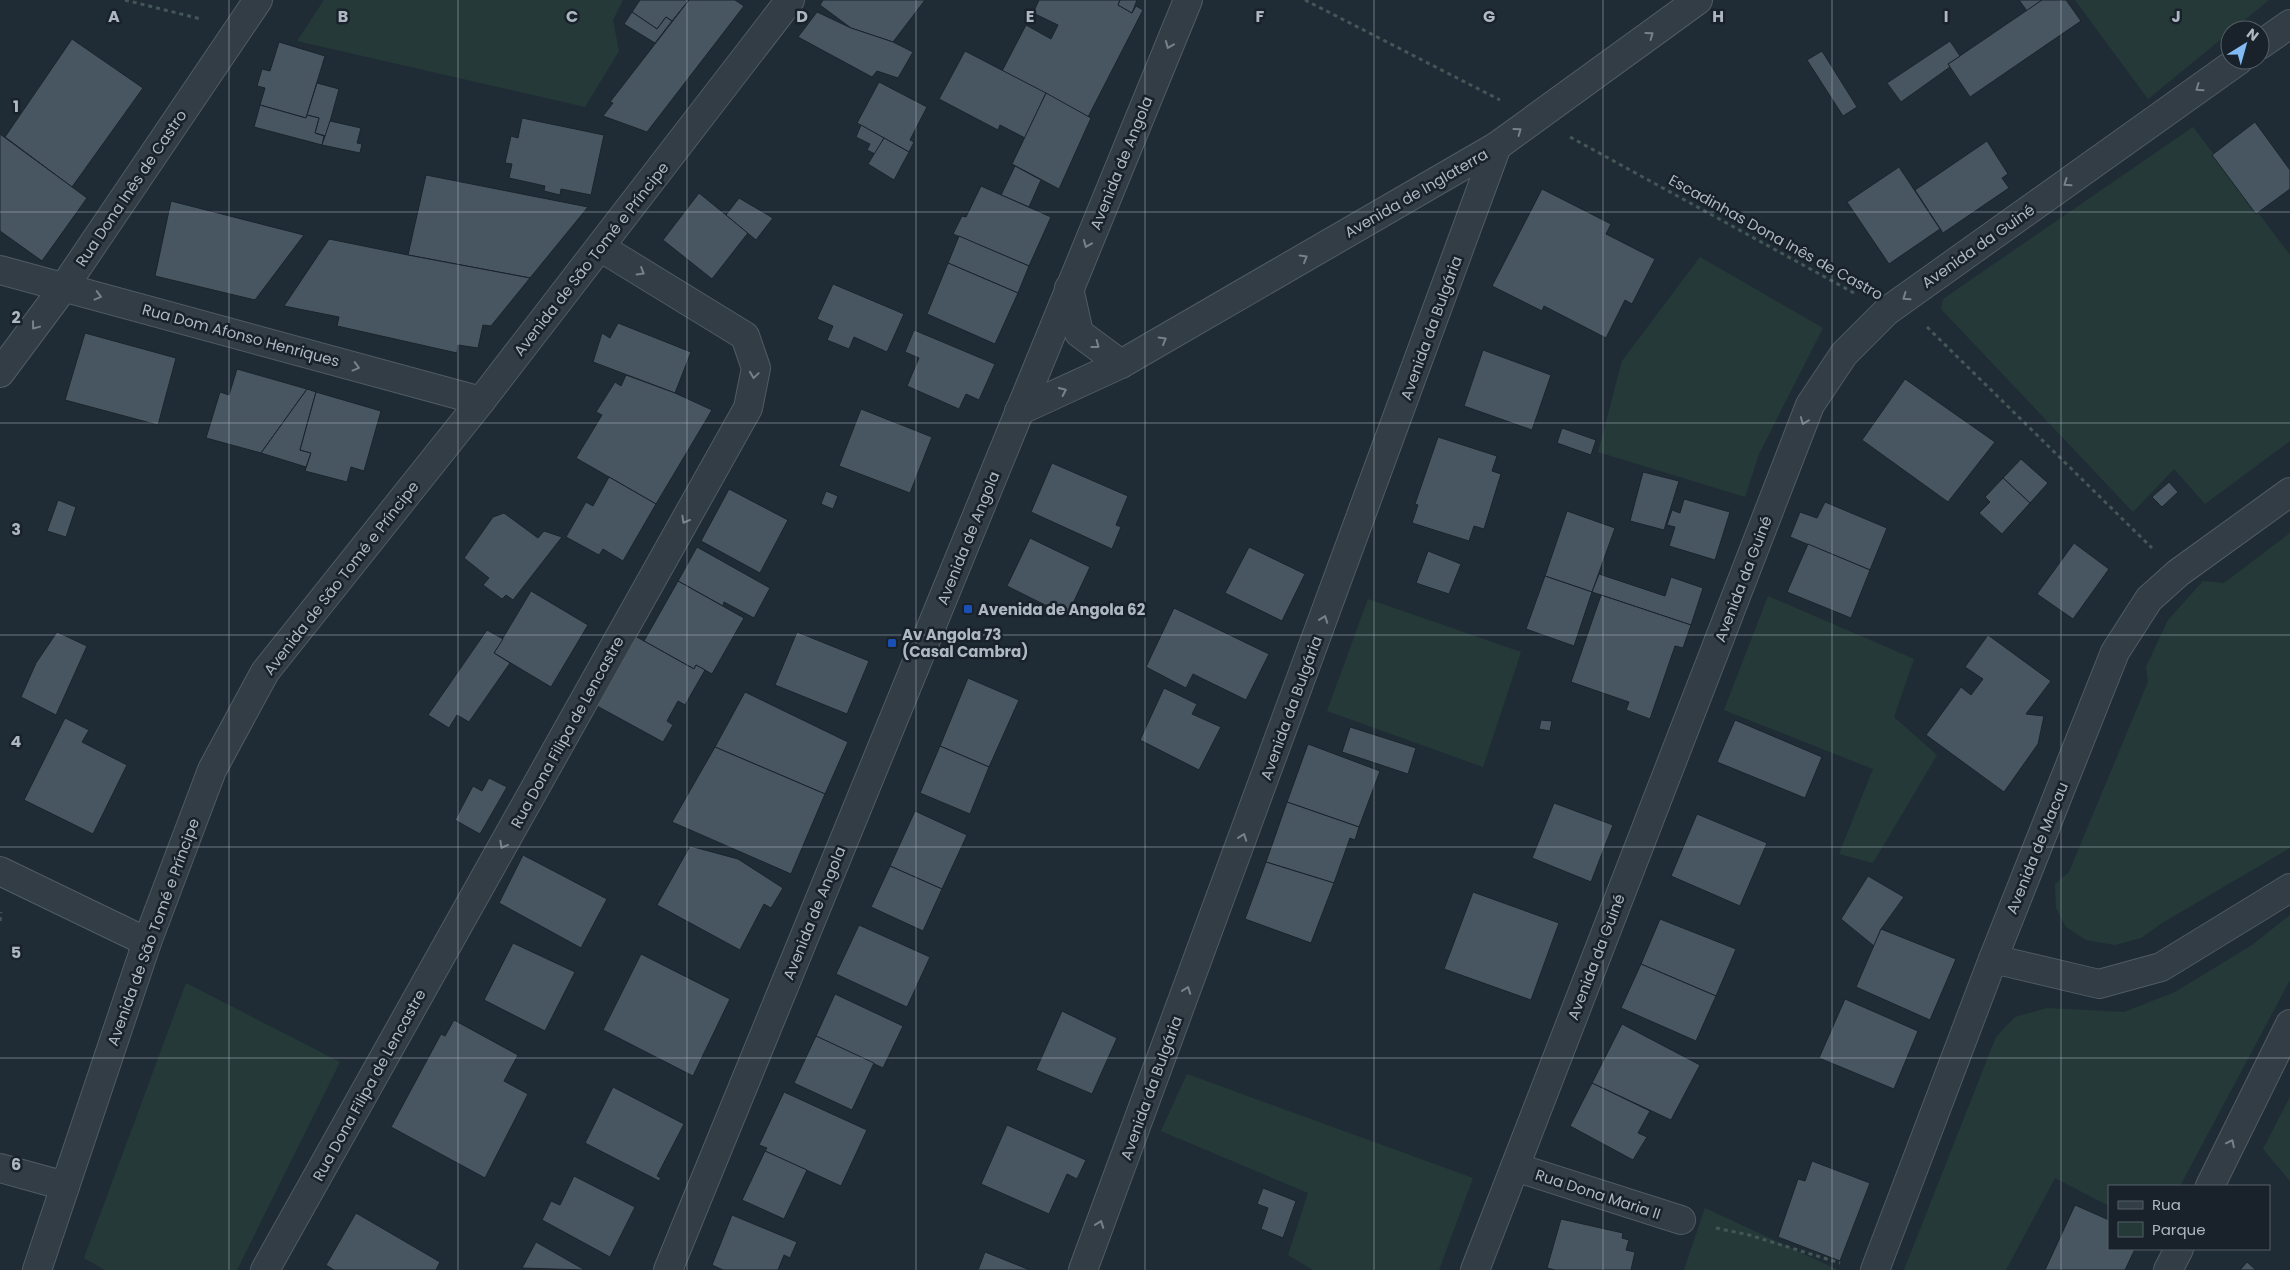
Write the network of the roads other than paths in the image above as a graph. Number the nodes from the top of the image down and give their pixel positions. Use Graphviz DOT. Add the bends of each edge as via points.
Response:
graph roads {
  1 [pos="258,0"];
  2 [pos="790,0"];
  3 [pos="1188,0"];
  4 [pos="1698,0"];
  5 [pos="2290,24"];
  6 [pos="2270,38"];
  7 [pos="2225,70"];
  8 [pos="1497,146"];
  9 [pos="600,247"];
  10 [pos="0,270"];
  11 [pos="64,287"];
  12 [pos="1069,288"];
  13 [pos="1121,364"];
  14 [pos="0,373"];
  15 [pos="481,401"];
  16 [pos="1019,411"];
  17 [pos="2290,492"];
  18 [pos="0,871"];
  19 [pos="2290,888"];
  20 [pos="147,942"];
  21 [pos="1993,959"];
  22 [pos="2290,1024"];
  23 [pos="0,1168"];
  24 [pos="1514,1168"];
  25 [pos="2210,1185"];
  26 [pos="65,1186"];
  27 [pos="1681,1220"];
  28 [pos="2178,1250"];
  29 [pos="37,1270"];
  30 [pos="265,1270"];
  31 [pos="668,1270"];
  32 [pos="1083,1270"];
  33 [pos="1475,1270"];
  34 [pos="1875,1270"];
  35 [pos="2168,1270"];
  1 -- 11 [label="street, Rua Dona Inês de Castro"];
  2 -- 9 [label="street, Avenida de São Tomé e Príncipe"];
  3 -- 12 [label="street, Avenida de Angola, one-way"];
  8 -- 4 [label="street, Avenida de Inglaterra, one-way"];
  5 -- 6 [label="street"];
  7 -- 24 [label="street, Avenida da Guiné, one-way" via="1887,311 1844,354 1810,405"];
  13 -- 8 [label="street, Avenida de Inglaterra, one-way"];
  32 -- 8 [label="street, Avenida da Bulgária, one-way"];
  9 -- 15 [label="street, Avenida de São Tomé e Príncipe"];
  9 -- 30 [label="street, Rua Dona Filipa de Lencastre, one-way" via="745,336 756,368 748,408"];
  10 -- 11 [label="street, Rua Dom Afonso Henriques"];
  11 -- 14 [label="street, Rua Dona Inês de Castro, one-way"];
  11 -- 15 [label="street, Rua Dom Afonso Henriques, one-way"];
  12 -- 13 [label="street, one-way" via="1079,333"];
  12 -- 16 [label="street, Avenida de Angola"];
  16 -- 13 [label="street, Avenida de Inglaterra, one-way"];
  15 -- 20 [label="street, Avenida de São Tomé e Príncipe" via="265,672 212,770"];
  16 -- 31 [label="street, Avenida de Angola"];
  17 -- 21 [label="street, Avenida de Macau" via="2178,573 2149,599 2115,652"];
  18 -- 20 [label="street"];
  19 -- 21 [label="street" via="2161,968 2099,984"];
  20 -- 26 [label="street, Avenida de São Tomé e Príncipe"];
  21 -- 34 [label="street, Avenida de Macau"];
  25 -- 22 [label="street, one-way"];
  23 -- 26 [label="street"];
  24 -- 27 [label="street, Rua Dona Maria II"];
  24 -- 33 [label="street, Avenida da Guiné"];
  26 -- 29 [label="street, Avenida de São Tomé e Príncipe"];
  28 -- 35 [label="street"];
}
